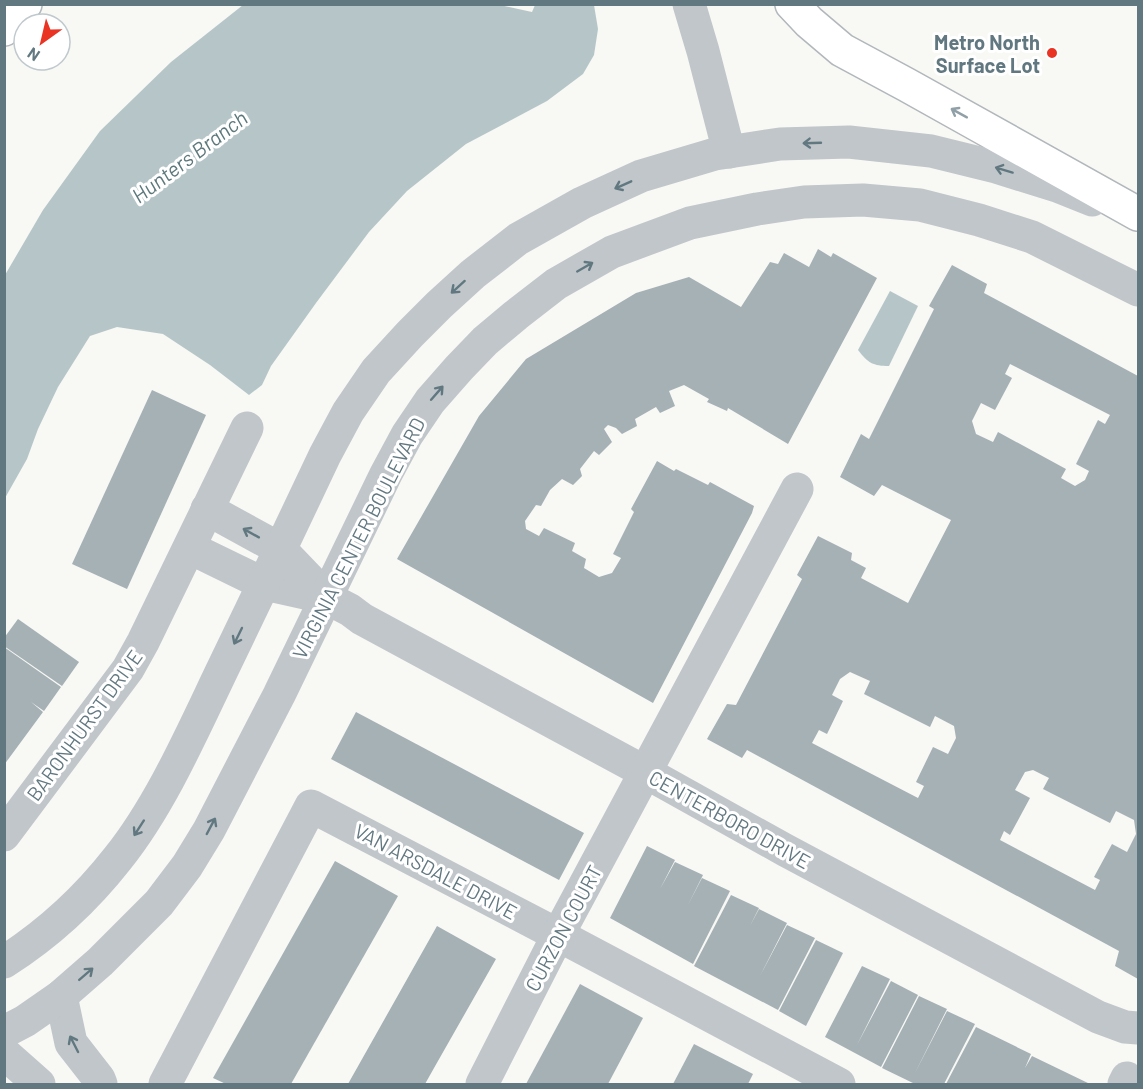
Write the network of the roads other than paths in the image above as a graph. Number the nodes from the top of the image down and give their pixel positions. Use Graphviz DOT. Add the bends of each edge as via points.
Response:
graph roads {
  1 [pos="25,4"];
  2 [pos="689,4"];
  3 [pos="792,4"];
  4 [pos="4,29"];
  5 [pos="729,152"];
  6 [pos="1138,216"];
  7 [pos="1136,282"];
  8 [pos="247,428"];
  9 [pos="797,489"];
  10 [pos="207,509"];
  11 [pos="190,548"];
  12 [pos="280,549"];
  13 [pos="264,584"];
  14 [pos="327,598"];
  15 [pos="645,772"];
  16 [pos="4,835"];
  17 [pos="558,935"];
  18 [pos="4,962"];
  19 [pos="61,996"];
  20 [pos="1138,1028"];
  21 [pos="4,1032"];
  22 [pos="4,1053"];
  23 [pos="802,1076"];
  24 [pos="39,1084"];
  25 [pos="101,1084"];
  26 [pos="165,1084"];
  27 [pos="482,1084"];
  28 [pos="839,1084"];
  1 -- 4 [label="main road"];
  2 -- 5 [label="street"];
  6 -- 3 [label="main road, one-way" via="842,50"];
  6 -- 5 [label="street, one-way" via="1057,186 931,151 849,142 780,144"];
  5 -- 12 [label="street, one-way" via="641,176 582,203 518,239 472,274 376,371 348,412"];
  14 -- 7 [label="street, VIRGINIA CENTER BOULEVARD, one-way" via="386,474 430,401 472,354 516,315 556,284 612,252 690,223 757,209 863,200 920,206 979,220 1032,237"];
  8 -- 10 [label="street, BARONHURST DRIVE"];
  9 -- 15 [label="street, CURZON COURT"];
  10 -- 11 [label="street, BARONHURST DRIVE"];
  12 -- 10 [label="street, one-way"];
  11 -- 13 [label="street"];
  11 -- 16 [label="street, BARONHURST DRIVE" via="128,669"];
  12 -- 13 [label="street"];
  12 -- 14 [label="street"];
  13 -- 14 [label="street"];
  13 -- 18 [label="street, one-way" via="186,746 126,848 65,916"];
  14 -- 15 [label="street, CENTERBORO DRIVE"];
  19 -- 14 [label="street, VIRGINIA CENTER BOULEVARD, one-way" via="159,903 188,866"];
  15 -- 17 [label="street, CURZON COURT"];
  15 -- 20 [label="street, CENTERBORO DRIVE" via="1098,1017"];
  17 -- 23 [label="street, VAN ARSDALE DRIVE"];
  17 -- 26 [label="street, VAN ARSDALE DRIVE" via="311,806"];
  17 -- 27 [label="street, CURZON COURT"];
  19 -- 21 [label="street, VIRGINIA CENTER BOULEVARD"];
  25 -- 19 [label="street, one-way" via="71,1043"];
  22 -- 24 [label="street"];
  23 -- 28 [label="street, VAN ARSDALE DRIVE"];
}
